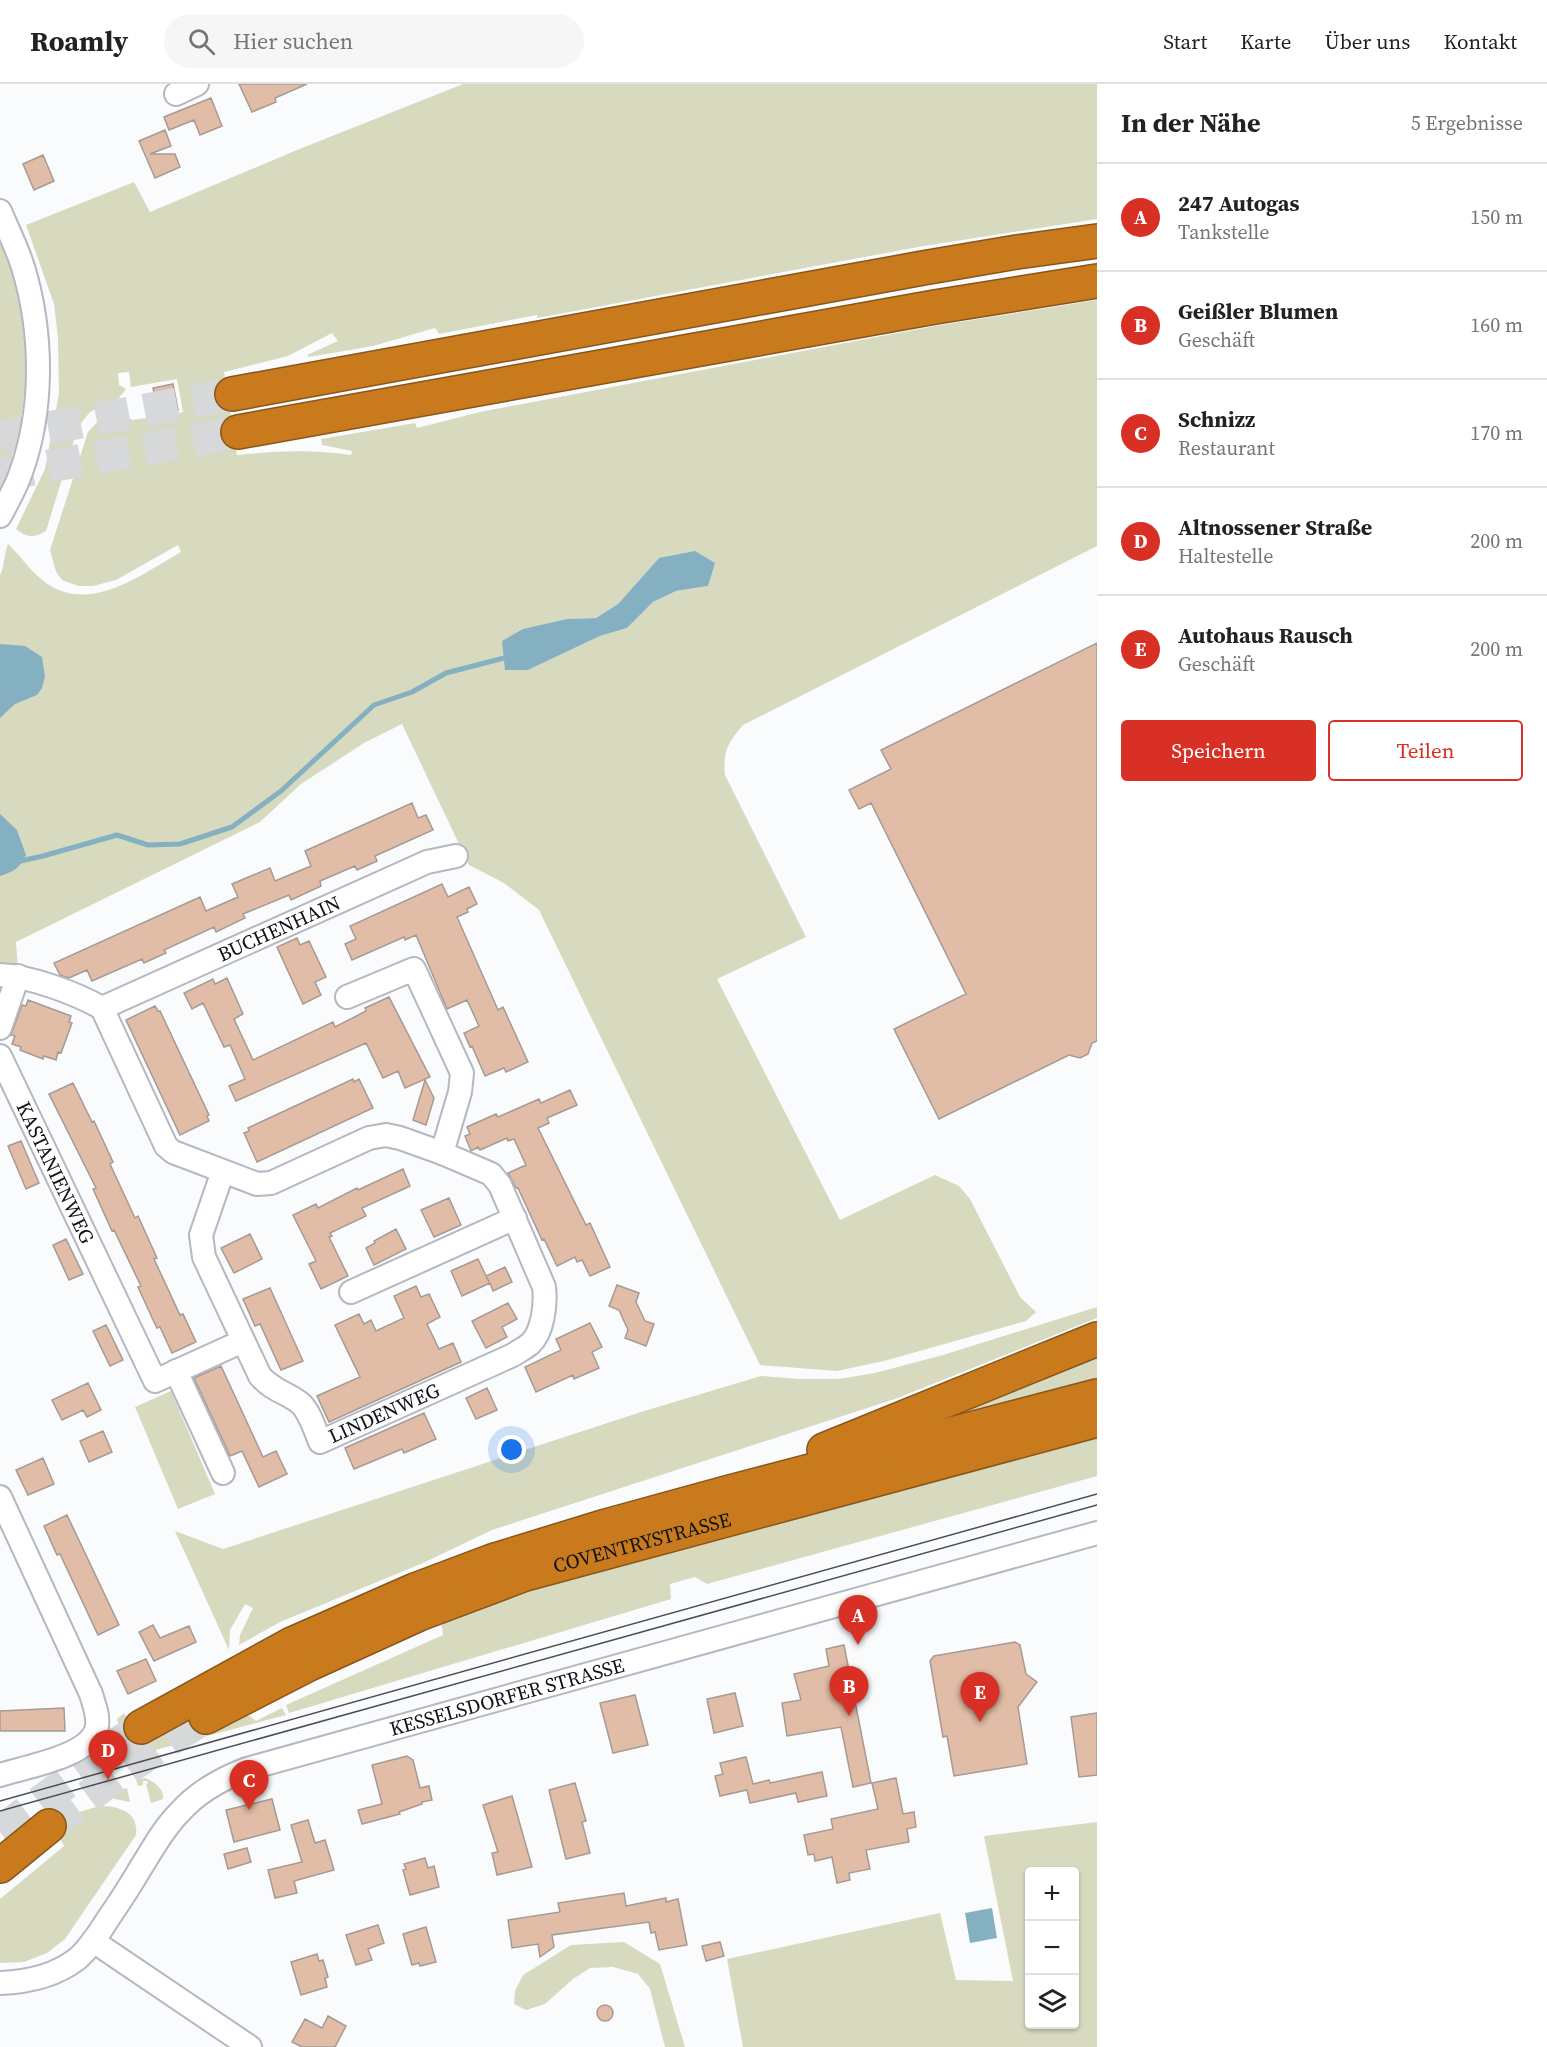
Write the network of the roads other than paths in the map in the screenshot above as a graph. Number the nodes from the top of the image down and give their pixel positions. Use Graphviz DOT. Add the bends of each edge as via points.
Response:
graph roads {
  1 [pos="197,84"];
  2 [pos="176,94"];
  3 [pos="0,212"];
  4 [pos="1097,241"];
  5 [pos="1097,281"];
  6 [pos="232,394"];
  7 [pos="238,432"];
  8 [pos="0,516"];
  9 [pos="456,856"];
  10 [pos="9,975"];
  11 [pos="347,997"];
  12 [pos="102,1008"];
  13 [pos="0,1028"];
  14 [pos="0,1056"];
  15 [pos="442,1153"];
  16 [pos="223,1171"];
  17 [pos="515,1218"];
  18 [pos="351,1292"];
  19 [pos="1097,1339"];
  20 [pos="243,1341"];
  21 [pos="176,1371"];
  22 [pos="1097,1396"];
  23 [pos="1097,1420"];
  24 [pos="223,1473"];
  25 [pos="726,1493"];
  26 [pos="0,1497"];
  27 [pos="1097,1533"];
  28 [pos="206,1717"];
  29 [pos="141,1727"];
  30 [pos="0,1775"];
  31 [pos="49,1826"];
  32 [pos="0,1866"];
  33 [pos="93,1941"];
  34 [pos="0,1983"];
  35 [pos="250,2047"];
  1 -- 2 [label="street"];
  3 -- 8 [label="street" via="23,267 33,309 38,390 21,475"];
  4 -- 6 [label="highway" via="935,266"];
  5 -- 7 [label="highway"];
  9 -- 12 [label="street, BUCHENHAIN" via="427,862"];
  10 -- 12 [label="street"];
  10 -- 13 [label="street"];
  11 -- 15 [label="street" via="414,969 462,1073"];
  12 -- 16 [label="street" via="166,1146"];
  14 -- 21 [label="street, KASTANIENWEG" via="155,1381"];
  15 -- 16 [label="street" via="386,1135 369,1138 271,1183 257,1184"];
  15 -- 17 [label="street" via="490,1174 500,1185"];
  16 -- 20 [label="street, LINDENWEG" via="201,1235 204,1257"];
  17 -- 18 [label="street"];
  17 -- 20 [label="street, LINDENWEG" via="545,1298 542,1320 532,1342 513,1355 320,1442 306,1410 269,1386"];
  19 -- 25 [label="highway"];
  20 -- 21 [label="street"];
  21 -- 24 [label="street"];
  22 -- 25 [label="highway"];
  23 -- 28 [label="highway, COVENTRYSTRASSE" via="525,1574 419,1614"];
  25 -- 29 [label="highway" via="537,1546 415,1590 292,1644"];
  26 -- 30 [label="street" via="91,1694 97,1720 96,1731 79,1749"];
  27 -- 33 [label="street, KESSELSDORFER STRASSE" via="232,1774 197,1795 178,1813"];
  31 -- 32 [label="highway"];
  33 -- 34 [label="street, KESSELSDORFER STRASSE" via="64,1968 29,1981"];
  33 -- 35 [label="street"];
}
